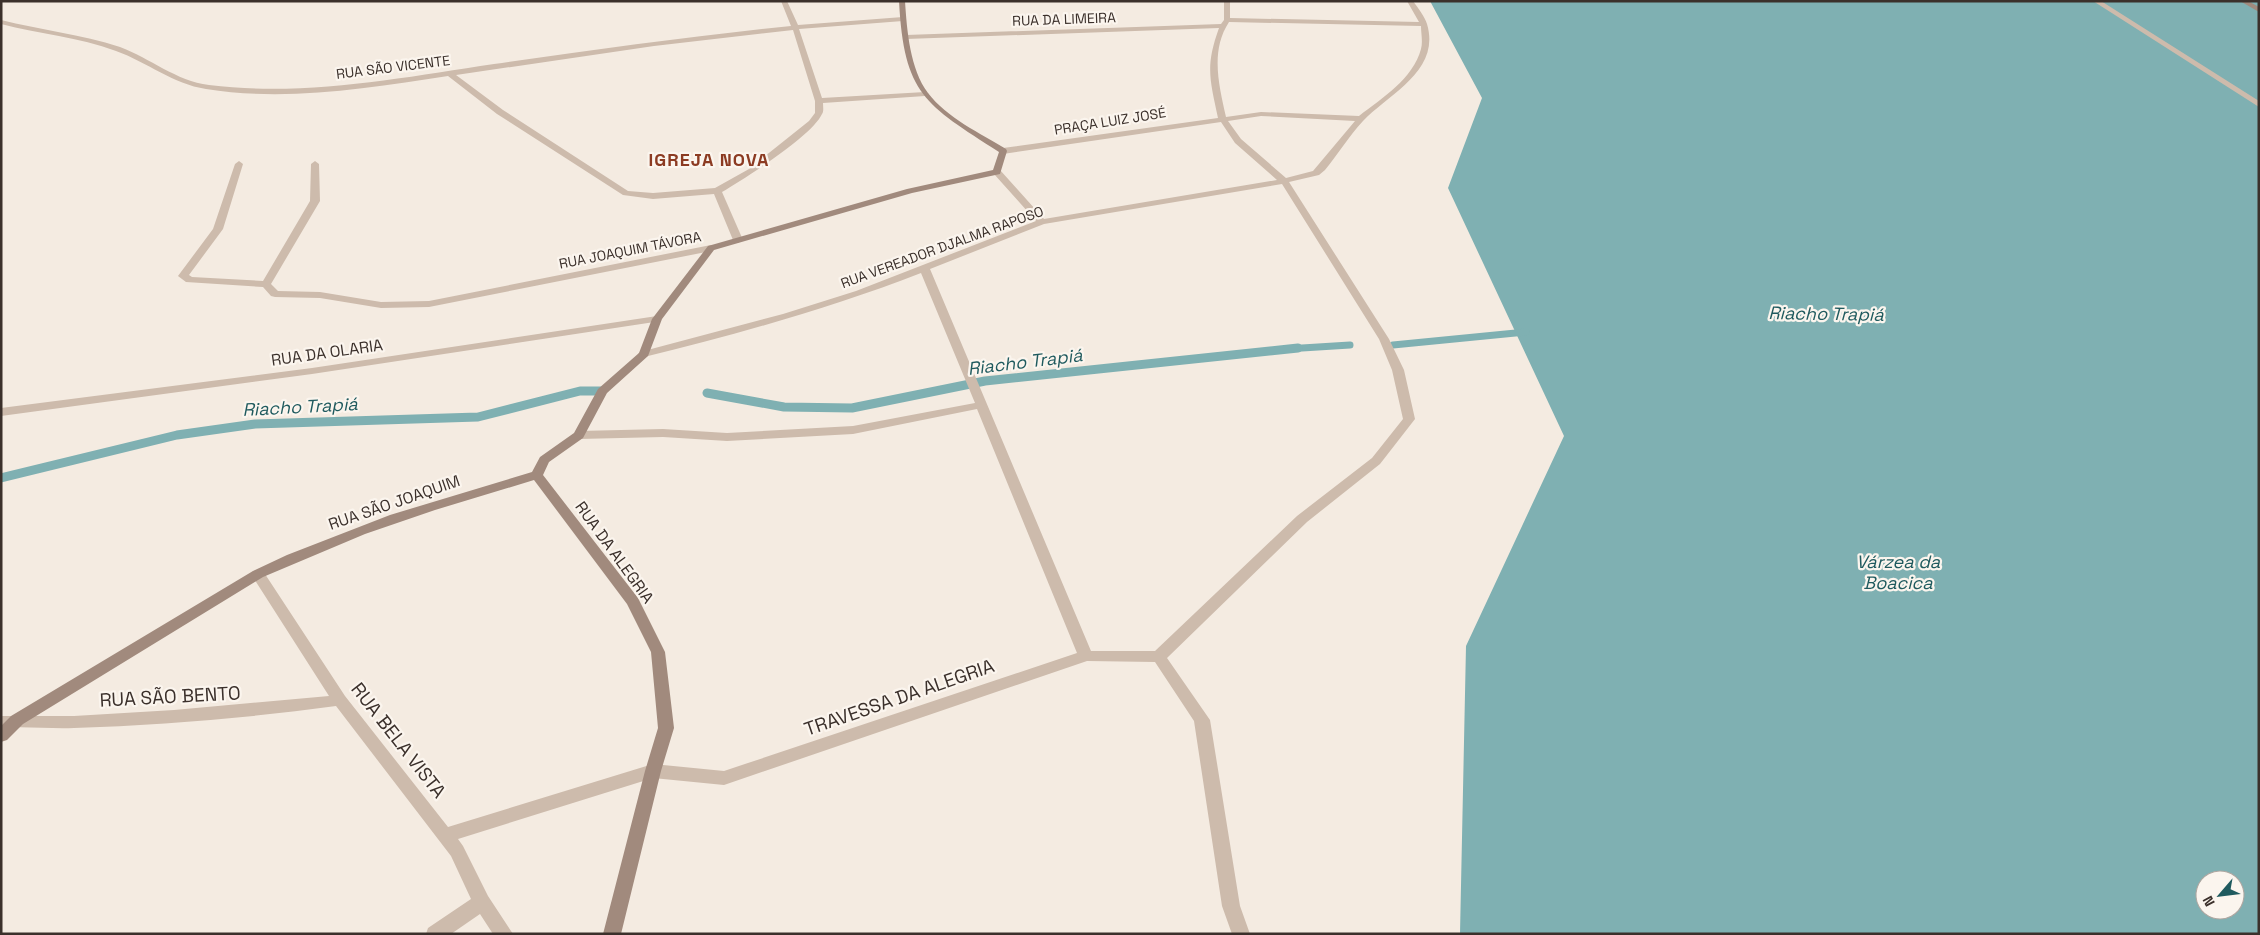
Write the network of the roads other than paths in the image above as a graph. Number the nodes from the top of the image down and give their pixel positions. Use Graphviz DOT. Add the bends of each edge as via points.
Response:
graph roads {
  1 [pos="784,1"];
  2 [pos="902,1"];
  3 [pos="1227,1"];
  4 [pos="1410,1"];
  5 [pos="2096,1"];
  6 [pos="2243,1"];
  7 [pos="2259,10"];
  8 [pos="903,20"];
  9 [pos="1,22"];
  10 [pos="1225,23"];
  11 [pos="1424,24"];
  12 [pos="796,29"];
  13 [pos="906,37"];
  14 [pos="449,73"];
  15 [pos="925,94"];
  16 [pos="819,101"];
  17 [pos="2259,105"];
  18 [pos="1222,118"];
  19 [pos="1361,119"];
  20 [pos="1003,151"];
  21 [pos="239,164"];
  22 [pos="315,164"];
  23 [pos="997,172"];
  24 [pos="1284,181"];
  25 [pos="717,191"];
  26 [pos="1042,222"];
  27 [pos="738,240"];
  28 [pos="711,248"];
  29 [pos="925,269"];
  30 [pos="266,284"];
  31 [pos="657,319"];
  32 [pos="644,354"];
  33 [pos="978,400"];
  34 [pos="1,412"];
  35 [pos="579,435"];
  36 [pos="537,475"];
  37 [pos="258,574"];
  38 [pos="1086,656"];
  39 [pos="1159,657"];
  40 [pos="340,700"];
  41 [pos="9,721"];
  42 [pos="1,736"];
  43 [pos="653,771"];
  44 [pos="446,835"];
  45 [pos="482,902"];
  46 [pos="435,934"];
  47 [pos="504,934"];
  48 [pos="612,934"];
  49 [pos="1241,934"];
  1 -- 12 [label="street"];
  2 -- 8 [label="street"];
  3 -- 10 [label="street"];
  4 -- 11 [label="street"];
  5 -- 17 [label="street"];
  6 -- 7 [label="street"];
  8 -- 12 [label="street, RUA SÃO VICENTE" via="847,22"];
  8 -- 13 [label="street"];
  9 -- 14 [label="street, RUA SÃO VICENTE" via="118,49 203,87 287,91"];
  10 -- 11 [label="street, RUA DA LIMEIRA"];
  10 -- 13 [label="street, RUA DA LIMEIRA"];
  10 -- 18 [label="street" via="1214,52 1213,76"];
  11 -- 19 [label="street, RUA VEREADOR DJALMA RAPOSO" via="1426,48 1416,70"];
  12 -- 14 [label="street, RUA SÃO VICENTE" via="700,36"];
  12 -- 16 [label="street"];
  13 -- 15 [label="street" via="916,77"];
  14 -- 25 [label="street" via="500,112 626,193 653,196"];
  15 -- 16 [label="street"];
  15 -- 20 [label="street" via="937,106"];
  16 -- 25 [label="street" via="819,113 812,123 752,171"];
  18 -- 19 [label="street, PRAÇA LUIZ JOSÉ" via="1260,114"];
  18 -- 20 [label="street, PRAÇA LUIZ JOSÉ"];
  18 -- 24 [label="street" via="1238,141"];
  19 -- 24 [label="street, RUA VEREADOR DJALMA RAPOSO" via="1316,173"];
  20 -- 23 [label="street"];
  21 -- 30 [label="street, RUA JOAQUIM TÁVORA" via="218,229 182,276 190,280"];
  22 -- 30 [label="street" via="315,201"];
  23 -- 26 [label="street"];
  23 -- 27 [label="street, RUA JOAQUIM TÁVORA" via="910,191"];
  24 -- 26 [label="street, RUA VEREADOR DJALMA RAPOSO"];
  24 -- 39 [label="street" via="1384,339 1398,370 1409,419 1376,461 1302,519"];
  25 -- 27 [label="street"];
  26 -- 29 [label="street, RUA VEREADOR DJALMA RAPOSO"];
  27 -- 28 [label="street, RUA JOAQUIM TÁVORA"];
  28 -- 30 [label="street, RUA JOAQUIM TÁVORA" via="429,304 381,304 320,295 283,295 275,294"];
  28 -- 31 [label="street"];
  29 -- 32 [label="street, RUA VEREADOR DJALMA RAPOSO" via="787,316"];
  29 -- 33 [label="street"];
  31 -- 32 [label="street"];
  31 -- 34 [label="street, RUA DA OLARIA" via="312,371"];
  32 -- 35 [label="street" via="610,382"];
  33 -- 35 [label="street" via="853,430 727,437 663,433"];
  33 -- 38 [label="street"];
  35 -- 36 [label="street" via="544,460"];
  36 -- 37 [label="street, RUA SÃO JOAQUIM" via="424,508 294,556"];
  36 -- 43 [label="street, RUA DA ALEGRIA" via="633,602 658,652 666,728"];
  37 -- 40 [label="street, RUA BELA VISTA"];
  37 -- 41 [label="street, RUA SÃO JOAQUIM"];
  38 -- 39 [label="street, TRAVESSA DA ALEGRIA"];
  38 -- 43 [label="street, TRAVESSA DA ALEGRIA" via="724,778"];
  39 -- 49 [label="street" via="1202,720 1231,906"];
  40 -- 41 [label="street, RUA SÃO BENTO" via="271,710 55,723"];
  40 -- 44 [label="street, RUA BELA VISTA"];
  41 -- 42 [label="street, RUA SÃO JOAQUIM"];
  43 -- 44 [label="street"];
  43 -- 48 [label="street, RUA DA ALEGRIA"];
  44 -- 45 [label="street, RUA BELA VISTA"];
  45 -- 46 [label="street"];
  45 -- 47 [label="street, RUA BELA VISTA"];
}
